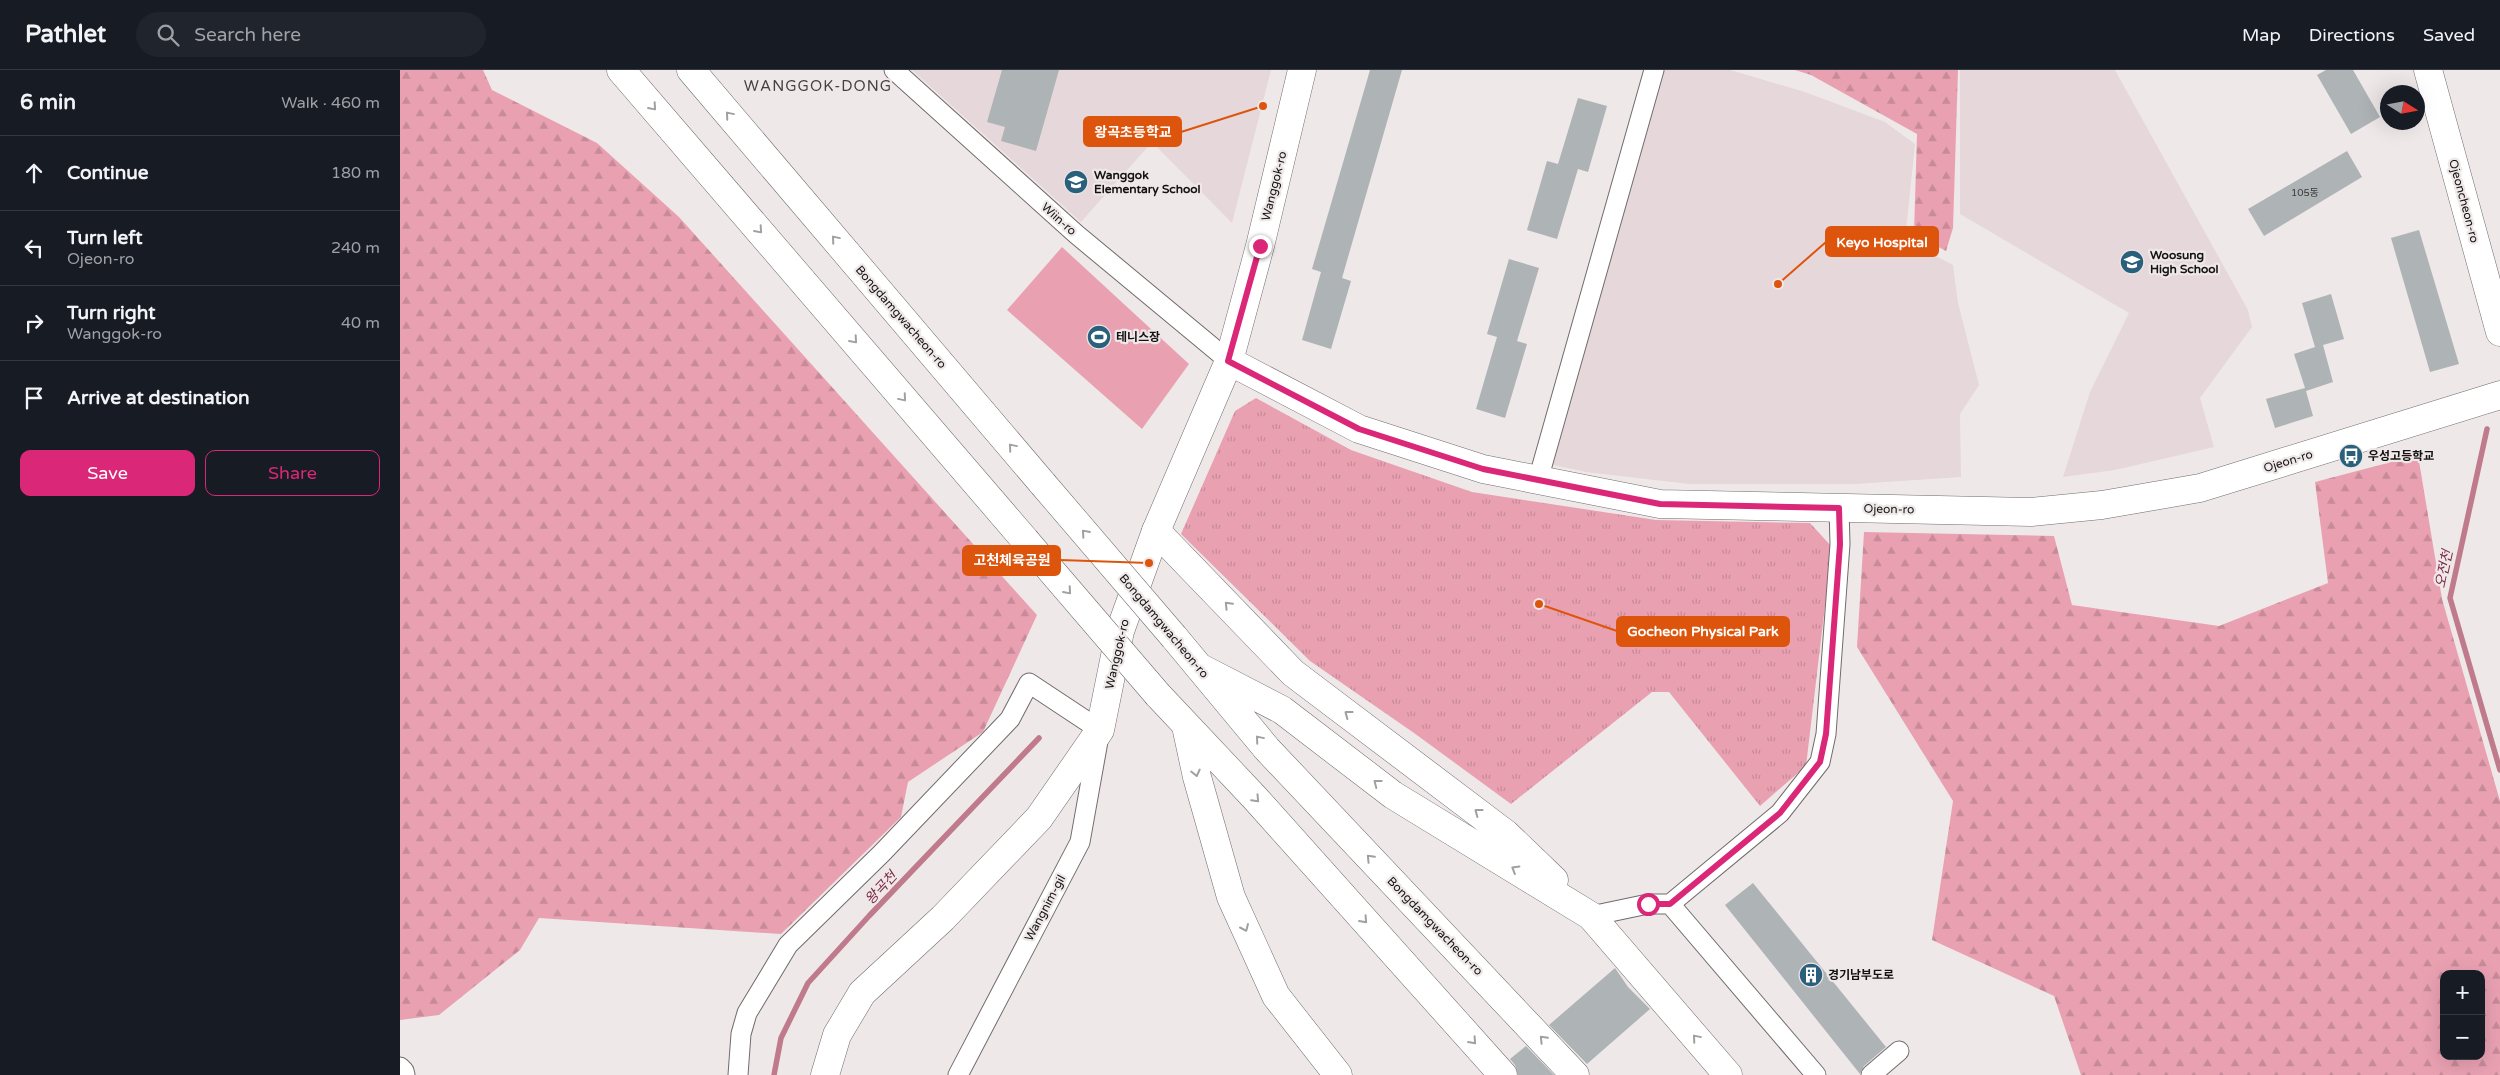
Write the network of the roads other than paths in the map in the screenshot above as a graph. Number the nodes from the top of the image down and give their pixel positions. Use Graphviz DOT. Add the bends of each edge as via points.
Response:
graph roads {
  1 [pos="622,70"];
  2 [pos="691,70"];
  3 [pos="894,70"];
  4 [pos="1302,70"];
  5 [pos="1654,70"];
  6 [pos="2428,70"];
  7 [pos="2500,332"];
  8 [pos="1228,361"];
  9 [pos="2500,395"];
  10 [pos="1538,480"];
  11 [pos="1839,508"];
  12 [pos="1156,531"];
  13 [pos="1199,667"];
  14 [pos="1186,726"];
  15 [pos="1100,730"];
  16 [pos="1670,904"];
  17 [pos="1591,916"];
  18 [pos="1899,1051"];
  19 [pos="400,1067"];
  20 [pos="405,1075"];
  21 [pos="738,1075"];
  22 [pos="825,1075"];
  23 [pos="958,1075"];
  24 [pos="1338,1075"];
  25 [pos="1503,1075"];
  26 [pos="1575,1075"];
  27 [pos="1728,1075"];
  28 [pos="1816,1075"];
  29 [pos="1871,1075"];
  1 -- 14 [label="main road, one-way, bridge"];
  13 -- 2 [label="main road, Bongdamgwacheon-ro, one-way, bridge"];
  3 -- 8 [label="street, Wiin-ro" via="1076,234"];
  4 -- 8 [label="main road, Wanggok-ro" via="1260,246"];
  5 -- 10 [label="street"];
  6 -- 7 [label="main road, Ojeoncheon-ro"];
  8 -- 10 [label="main road, Ojeon-ro" via="1359,429 1483,469"];
  8 -- 12 [label="main road, Wanggok-ro"];
  9 -- 11 [label="main road, Ojeon-ro" via="2200,488 2102,505 2031,512"];
  10 -- 11 [label="main road, Ojeon-ro" via="1660,504"];
  11 -- 16 [label="street" via="1840,544 1827,725 1820,762 1780,813"];
  12 -- 15 [label="main road, Wanggok-ro" via="1120,631"];
  17 -- 12 [label="main road, one-way" via="1506,834 1293,672"];
  17 -- 13 [label="main road, one-way" via="1393,795 1282,710"];
  26 -- 13 [label="main road, Bongdamgwacheon-ro, one-way" via="1267,749"];
  14 -- 24 [label="main road, one-way" via="1196,777 1231,896 1276,996"];
  14 -- 25 [label="main road, one-way" via="1255,798"];
  15 -- 21 [label="street" via="1029,682 1010,719 882,854 788,945 747,1014 741,1034"];
  15 -- 22 [label="main road, Wanggok-ro" via="1039,818 943,918 862,993 837,1035"];
  15 -- 23 [label="street, Wangnim-gil" via="1080,842"];
  16 -- 17 [label="street" via="1648,904"];
  16 -- 28 [label="street"];
  27 -- 17 [label="main road, one-way"];
  18 -- 29 [label="street"];
  19 -- 20 [label="street"];
}
